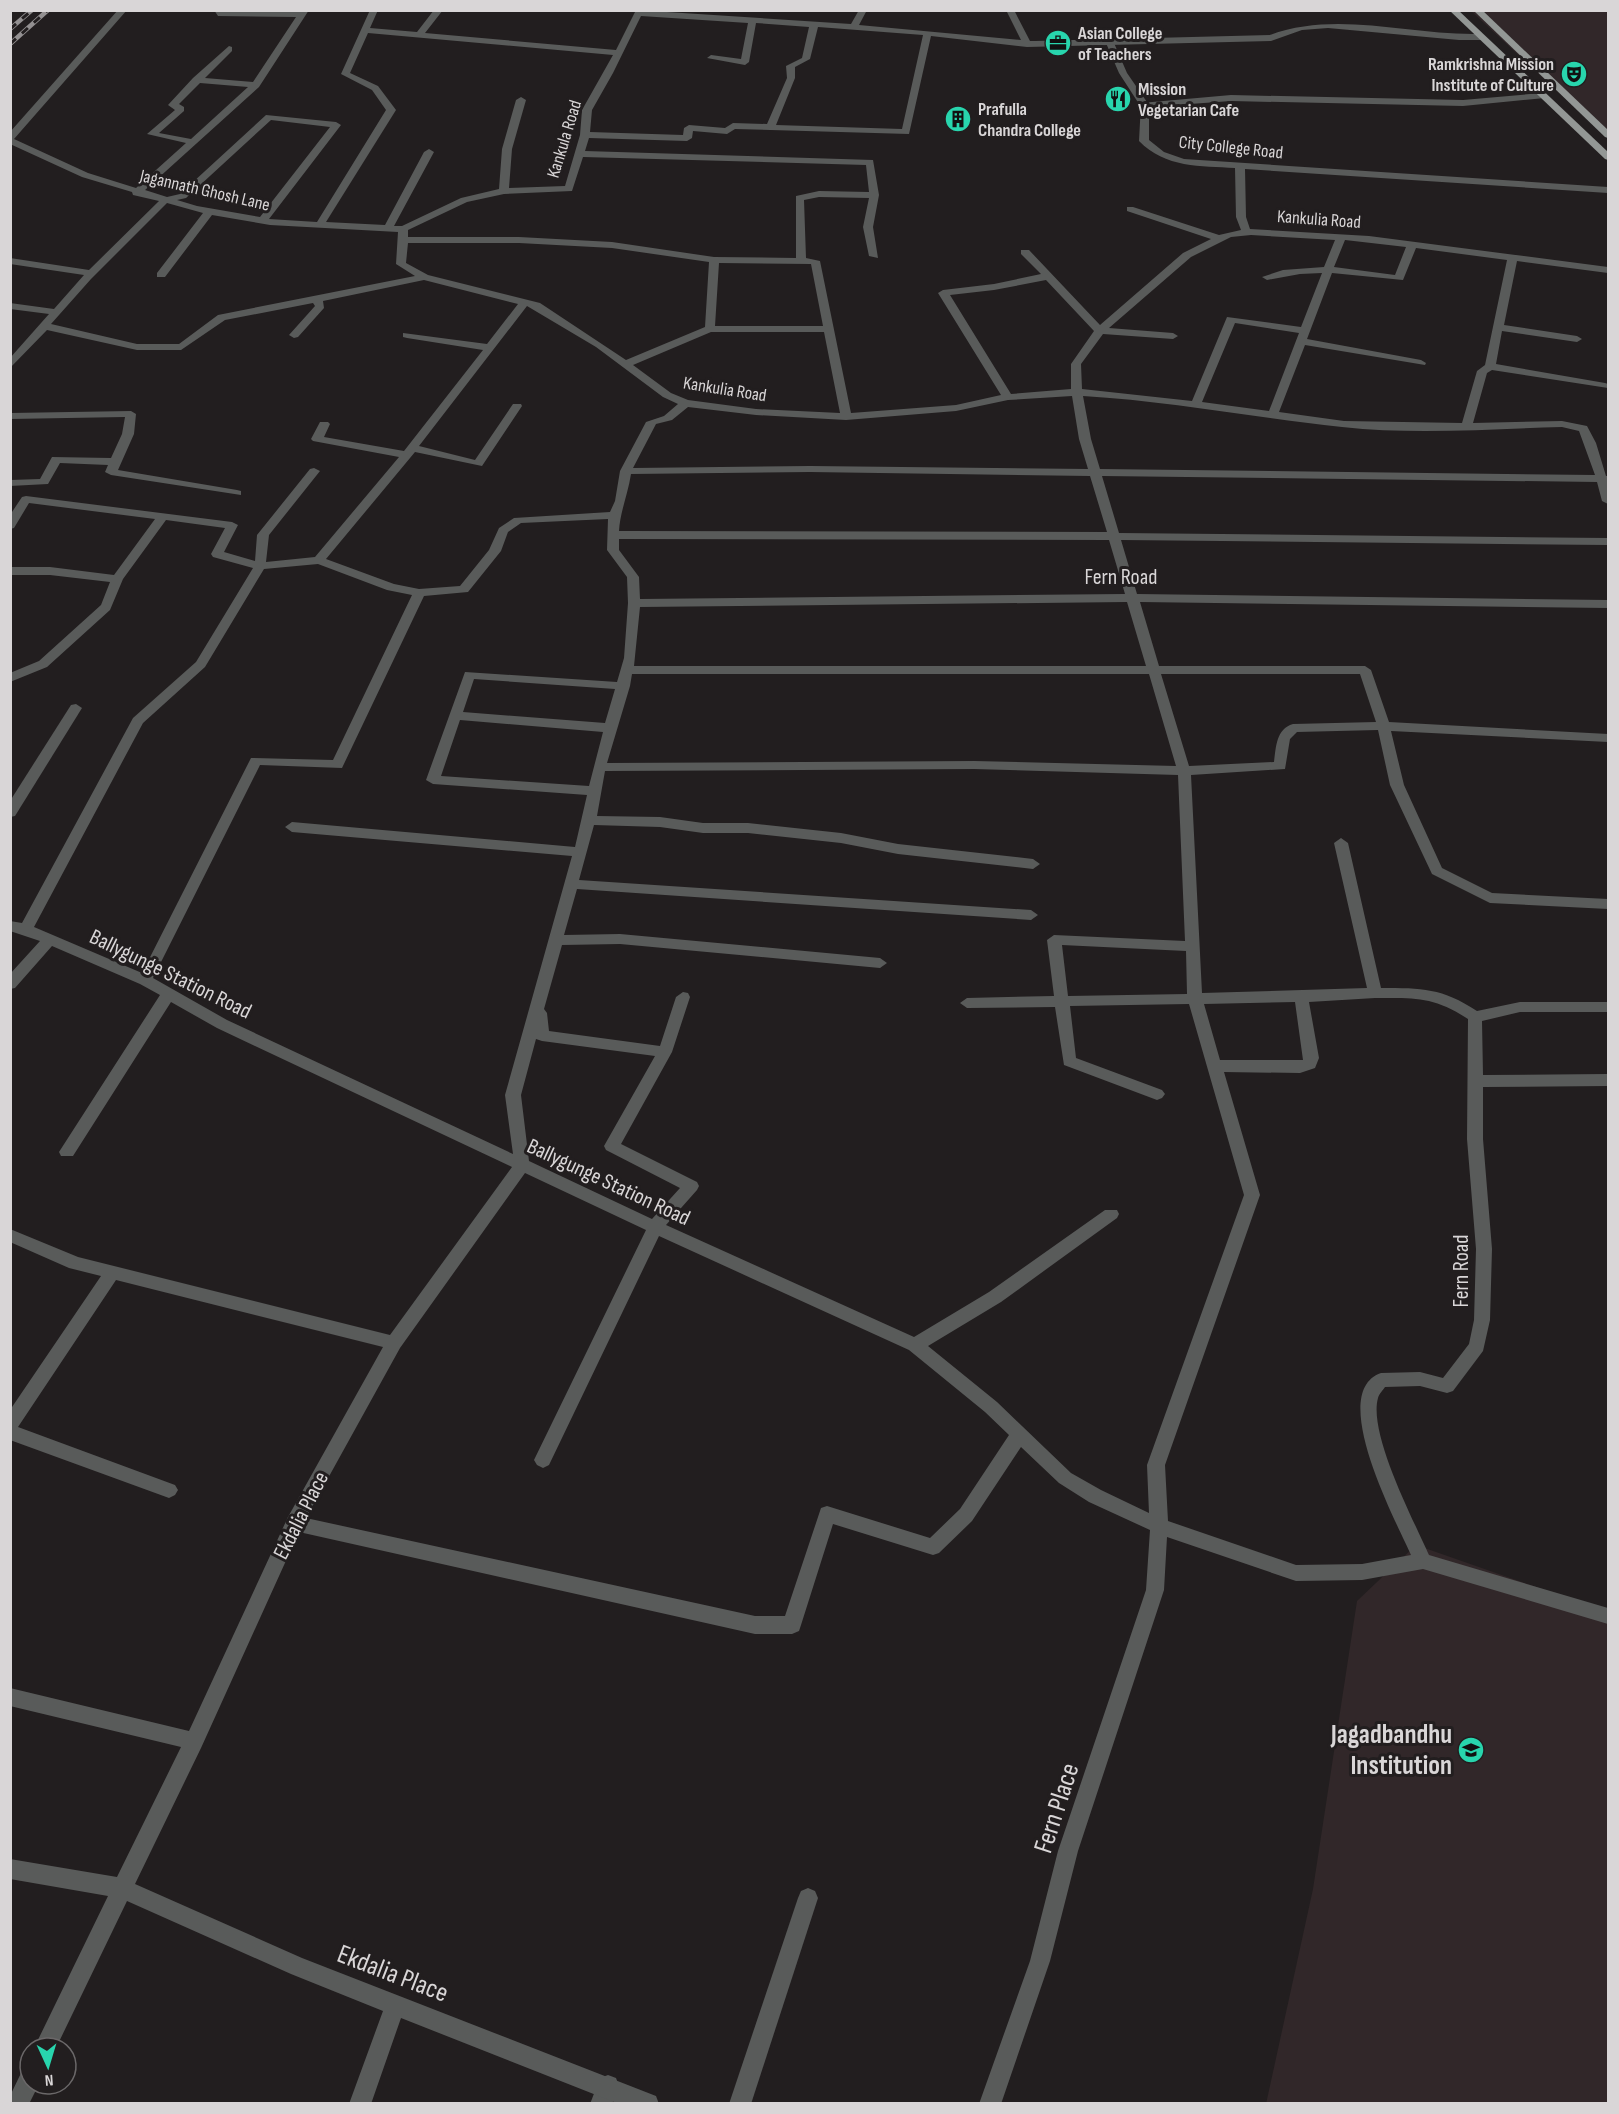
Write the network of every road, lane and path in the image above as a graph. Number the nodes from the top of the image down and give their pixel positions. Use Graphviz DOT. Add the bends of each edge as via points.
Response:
graph roads {
  1 [pos="123,10"];
  2 [pos="218,10"];
  3 [pos="374,10"];
  4 [pos="439,10"];
  5 [pos="863,10"];
  6 [pos="1010,10"];
  7 [pos="1453,10"];
  8 [pos="1477,10"];
  9 [pos="639,12"];
  10 [pos="304,13"];
  11 [pos="752,22"];
  12 [pos="814,25"];
  13 [pos="854,27"];
  14 [pos="365,30"];
  15 [pos="927,34"];
  16 [pos="419,35"];
  17 [pos="1481,37"];
  18 [pos="1110,43"];
  19 [pos="1027,44"];
  20 [pos="229,49"];
  21 [pos="619,53"];
  22 [pos="711,58"];
  23 [pos="196,80"];
  24 [pos="256,85"];
  25 [pos="1542,96"];
  26 [pos="520,100"];
  27 [pos="1143,105"];
  28 [pos="771,127"];
  29 [pos="585,135"];
  30 [pos="1608,135"];
  31 [pos="10,139"];
  32 [pos="194,142"];
  33 [pos="429,152"];
  34 [pos="579,154"];
  35 [pos="1608,157"];
  36 [pos="1240,168"];
  37 [pos="1608,190"];
  38 [pos="504,191"];
  39 [pos="136,193"];
  40 [pos="874,195"];
  41 [pos="164,201"];
  42 [pos="1130,209"];
  43 [pos="210,211"];
  44 [pos="263,220"];
  45 [pos="319,226"];
  46 [pos="388,228"];
  47 [pos="1246,233"];
  48 [pos="404,235"];
  49 [pos="1341,237"];
  50 [pos="1221,239"];
  51 [pos="1412,245"];
  52 [pos="1025,252"];
  53 [pos="874,256"];
  54 [pos="1512,259"];
  55 [pos="714,260"];
  56 [pos="10,261"];
  57 [pos="801,261"];
  58 [pos="1328,270"];
  59 [pos="1608,270"];
  60 [pos="92,273"];
  61 [pos="161,275"];
  62 [pos="1048,276"];
  63 [pos="424,277"];
  64 [pos="1267,277"];
  65 [pos="316,298"];
  66 [pos="525,302"];
  67 [pos="10,306"];
  68 [pos="55,312"];
  69 [pos="44,326"];
  70 [pos="1498,327"];
  71 [pos="710,329"];
  72 [pos="827,329"];
  73 [pos="1100,331"];
  74 [pos="407,335"];
  75 [pos="294,336"];
  76 [pos="1173,336"];
  77 [pos="1304,336"];
  78 [pos="1577,339"];
  79 [pos="490,348"];
  80 [pos="1421,363"];
  81 [pos="625,364"];
  82 [pos="1076,364"];
  83 [pos="10,365"];
  84 [pos="1490,366"];
  85 [pos="1605,386"];
  86 [pos="1077,392"];
  87 [pos="1008,397"];
  88 [pos="686,403"];
  89 [pos="1196,404"];
  90 [pos="517,406"];
  91 [pos="1273,414"];
  92 [pos="10,416"];
  93 [pos="846,417"];
  94 [pos="324,424"];
  95 [pos="1467,425"];
  96 [pos="409,452"];
  97 [pos="115,462"];
  98 [pos="314,471"];
  99 [pos="626,471"];
  100 [pos="1095,472"];
  101 [pos="1604,479"];
  102 [pos="10,483"];
  103 [pos="237,493"];
  104 [pos="1608,501"];
  105 [pos="614,515"];
  106 [pos="163,516"];
  107 [pos="10,526"];
  108 [pos="613,535"];
  109 [pos="1113,536"];
  110 [pos="1608,541"];
  111 [pos="319,560"];
  112 [pos="260,566"];
  113 [pos="10,571"];
  114 [pos="117,579"];
  115 [pos="419,593"];
  116 [pos="1131,598"];
  117 [pos="634,603"];
  118 [pos="1608,604"];
  119 [pos="628,670"];
  120 [pos="1153,671"];
  121 [pos="10,678"];
  122 [pos="624,686"];
  123 [pos="76,708"];
  124 [pos="455,715"];
  125 [pos="1384,726"];
  126 [pos="610,728"];
  127 [pos="1608,738"];
  128 [pos="599,767"];
  129 [pos="1184,771"];
  130 [pos="596,791"];
  131 [pos="10,813"];
  132 [pos="590,820"];
  133 [pos="292,827"];
  134 [pos="1341,843"];
  135 [pos="579,852"];
  136 [pos="1033,864"];
  137 [pos="572,884"];
  138 [pos="1608,904"];
  139 [pos="1032,915"];
  140 [pos="18,927"];
  141 [pos="50,939"];
  142 [pos="556,940"];
  143 [pos="1193,946"];
  144 [pos="880,963"];
  145 [pos="145,980"];
  146 [pos="10,984"];
  147 [pos="1375,993"];
  148 [pos="168,995"];
  149 [pos="683,997"];
  150 [pos="1300,998"];
  151 [pos="1060,999"];
  152 [pos="1195,999"];
  153 [pos="967,1003"];
  154 [pos="1608,1007"];
  155 [pos="536,1013"];
  156 [pos="1475,1017"];
  157 [pos="665,1052"];
  158 [pos="1214,1066"];
  159 [pos="1608,1080"];
  160 [pos="1476,1081"];
  161 [pos="1157,1094"];
  162 [pos="67,1152"];
  163 [pos="522,1166"];
  164 [pos="1111,1214"];
  165 [pos="655,1227"];
  166 [pos="10,1235"];
  167 [pos="113,1271"];
  168 [pos="394,1343"];
  169 [pos="915,1345"];
  170 [pos="10,1425"];
  171 [pos="10,1432"];
  172 [pos="1018,1436"];
  173 [pos="543,1460"];
  174 [pos="169,1490"];
  175 [pos="294,1523"];
  176 [pos="1158,1526"];
  177 [pos="1423,1561"];
  178 [pos="1608,1616"];
  179 [pos="10,1697"];
  180 [pos="194,1741"];
  181 [pos="10,1869"];
  182 [pos="121,1888"];
  183 [pos="808,1898"];
  184 [pos="395,2005"];
  185 [pos="51,2036"];
  186 [pos="604,2095"];
  187 [pos="360,2103"];
  188 [pos="648,2103"];
  189 [pos="740,2103"];
  190 [pos="990,2103"];
  1 -- 31 [label="street"];
  2 -- 10 [label="street"];
  3 -- 14 [label="street"];
  4 -- 16 [label="street"];
  5 -- 13 [label="street"];
  6 -- 19 [label="street"];
  7 -- 17 [label="main road"];
  8 -- 30 [label="main road"];
  9 -- 11 [label="street"];
  9 -- 21 [label="street, Kankula Road"];
  10 -- 24 [label="street"];
  11 -- 12 [label="street"];
  11 -- 22 [label="street" via="745,62"];
  12 -- 13 [label="street"];
  12 -- 28 [label="street" via="806,59 790,66 790,78"];
  13 -- 15 [label="street"];
  14 -- 16 [label="street"];
  14 -- 45 [label="street" via="345,74 375,88 391,110"];
  15 -- 19 [label="street"];
  15 -- 28 [label="street" via="906,132"];
  16 -- 21 [label="street"];
  17 -- 18 [label="street" via="1458,39 1347,25 1304,27 1271,38"];
  17 -- 25 [label="main road"];
  18 -- 19 [label="street"];
  18 -- 27 [label="street"];
  20 -- 23 [label="street"];
  21 -- 29 [label="street, Kankula Road" via="587,110"];
  23 -- 24 [label="street"];
  23 -- 32 [label="street" via="173,105 181,109 152,134"];
  24 -- 32 [label="street"];
  25 -- 27 [label="street, City College Road" via="1462,103 1231,98"];
  25 -- 35 [label="main road"];
  26 -- 38 [label="street" via="507,149"];
  27 -- 36 [label="street, City College Road" via="1144,141 1161,154 1183,162"];
  28 -- 29 [label="street" via="733,126 728,131 689,128 687,138"];
  29 -- 34 [label="street, Kankula Road"];
  31 -- 39 [label="street, Jagannath Ghosh Lane" via="85,175"];
  32 -- 39 [label="street"];
  33 -- 46 [label="street"];
  34 -- 38 [label="street, Kankula Road" via="569,189"];
  34 -- 40 [label="street" via="870,162"];
  36 -- 37 [label="street, City College Road"];
  36 -- 47 [label="street" via="1241,217"];
  38 -- 48 [label="street, Kankula Road" via="464,200"];
  39 -- 41 [label="street, Jagannath Ghosh Lane"];
  40 -- 53 [label="street" via="868,227"];
  40 -- 57 [label="street" via="819,194 799,198"];
  41 -- 43 [label="street, Jagannath Ghosh Lane"];
  41 -- 44 [label="street" via="183,196 268,117 336,126"];
  41 -- 60 [label="street"];
  42 -- 50 [label="street"];
  43 -- 44 [label="street, Jagannath Ghosh Lane"];
  43 -- 61 [label="street"];
  44 -- 45 [label="street, Jagannath Ghosh Lane"];
  45 -- 46 [label="street, Jagannath Ghosh Lane"];
  46 -- 48 [label="street, Jagannath Ghosh Lane"];
  47 -- 49 [label="street, Kankulia Road"];
  47 -- 50 [label="street, Kankulia Road"];
  48 -- 55 [label="street, Jagannath Ghosh Lane" via="612,245"];
  48 -- 63 [label="street, Kankulia Road" via="401,264"];
  49 -- 51 [label="street, Kankulia Road"];
  49 -- 58 [label="street"];
  50 -- 73 [label="street, Kankulia Road" via="1187,255"];
  51 -- 54 [label="street, Kankulia Road"];
  51 -- 58 [label="street" via="1399,278"];
  52 -- 62 [label="street"];
  54 -- 59 [label="street, Kankulia Road"];
  54 -- 70 [label="street"];
  55 -- 57 [label="street, Jagannath Ghosh Lane"];
  55 -- 71 [label="street"];
  56 -- 60 [label="street"];
  57 -- 72 [label="street" via="815,261"];
  58 -- 64 [label="street" via="1285,271"];
  58 -- 77 [label="street"];
  60 -- 68 [label="street"];
  62 -- 73 [label="street"];
  62 -- 87 [label="street" via="943,293"];
  63 -- 65 [label="street"];
  63 -- 66 [label="street, Kankulia Road"];
  65 -- 69 [label="street" via="222,317 181,347 137,347"];
  65 -- 75 [label="street" via="320,306"];
  66 -- 79 [label="street"];
  66 -- 81 [label="street, Kankulia Road" via="565,322"];
  67 -- 68 [label="street"];
  68 -- 69 [label="street"];
  69 -- 83 [label="street"];
  70 -- 78 [label="street"];
  70 -- 84 [label="street"];
  71 -- 72 [label="street"];
  71 -- 81 [label="street"];
  72 -- 93 [label="street"];
  73 -- 76 [label="street"];
  73 -- 82 [label="street, Kankulia Road"];
  74 -- 79 [label="street"];
  77 -- 80 [label="street"];
  77 -- 89 [label="street" via="1231,319"];
  77 -- 91 [label="street"];
  79 -- 96 [label="street"];
  81 -- 88 [label="street, Kankulia Road" via="667,395"];
  82 -- 86 [label="street, Fern Place"];
  84 -- 85 [label="street"];
  84 -- 95 [label="street" via="1482,371"];
  86 -- 87 [label="street, Kankulia Road"];
  86 -- 89 [label="street, Kankulia Road"];
  86 -- 100 [label="street, Fern Place"];
  87 -- 93 [label="street, Kankulia Road" via="956,408"];
  88 -- 93 [label="street, Kankulia Road"];
  88 -- 99 [label="street" via="668,418 652,422"];
  89 -- 91 [label="street, Kankulia Road"];
  90 -- 96 [label="street" via="478,464"];
  91 -- 95 [label="street, Kankulia Road" via="1344,424"];
  92 -- 97 [label="street" via="131,414 128,434"];
  94 -- 96 [label="street" via="317,439"];
  95 -- 101 [label="street, Kankulia Road" via="1529,423 1583,428"];
  96 -- 111 [label="street"];
  97 -- 102 [label="street" via="56,459 44,482"];
  97 -- 103 [label="street" via="111,472"];
  98 -- 112 [label="street" via="263,536"];
  99 -- 100 [label="street"];
  99 -- 105 [label="street" via="621,501"];
  100 -- 101 [label="street"];
  100 -- 109 [label="street, Fern Place"];
  101 -- 104 [label="street"];
  105 -- 108 [label="street"];
  105 -- 115 [label="street" via="518,520 503,530 495,551 464,589"];
  106 -- 107 [label="street" via="26,499"];
  106 -- 112 [label="street" via="232,525 217,554"];
  106 -- 114 [label="street"];
  108 -- 109 [label="street"];
  108 -- 117 [label="street" via="613,550 633,578"];
  109 -- 110 [label="street"];
  109 -- 116 [label="street, Fern Place"];
  111 -- 112 [label="street"];
  111 -- 115 [label="street"];
  112 -- 140 [label="street" via="201,664 138,721"];
  113 -- 114 [label="street"];
  114 -- 121 [label="street" via="106,607 43,664"];
  115 -- 145 [label="street" via="337,765 256,761"];
  116 -- 117 [label="street, Fern Road"];
  116 -- 118 [label="street, Fern Road"];
  116 -- 120 [label="street, Fern Place"];
  117 -- 119 [label="street"];
  119 -- 120 [label="street"];
  119 -- 122 [label="street"];
  120 -- 125 [label="street" via="1365,670"];
  120 -- 129 [label="street, Fern Place"];
  122 -- 124 [label="street" via="469,675"];
  122 -- 126 [label="street"];
  123 -- 131 [label="street"];
  124 -- 126 [label="street"];
  124 -- 130 [label="street" via="433,780"];
  125 -- 127 [label="street"];
  125 -- 129 [label="street" via="1293,728 1284,738 1280,766"];
  125 -- 138 [label="street" via="1397,784 1437,872 1490,898"];
  126 -- 128 [label="street"];
  128 -- 129 [label="street" via="974,765"];
  128 -- 130 [label="street"];
  129 -- 143 [label="street, Fern Place"];
  130 -- 132 [label="street"];
  132 -- 135 [label="street"];
  132 -- 136 [label="street" via="748,828"];
  133 -- 135 [label="street"];
  134 -- 147 [label="street"];
  135 -- 137 [label="street"];
  137 -- 139 [label="street"];
  137 -- 142 [label="street"];
  140 -- 141 [label="street, Ballygunge Station Road"];
  141 -- 145 [label="street, Ballygunge Station Road"];
  141 -- 146 [label="street"];
  142 -- 144 [label="street" via="620,939"];
  142 -- 155 [label="street"];
  143 -- 151 [label="street" via="1054,940"];
  143 -- 152 [label="street, Fern Place"];
  145 -- 148 [label="street, Ballygunge Station Road"];
  147 -- 150 [label="street"];
  147 -- 156 [label="street" via="1414,993 1449,1000"];
  148 -- 162 [label="street"];
  148 -- 163 [label="street, Ballygunge Station Road"];
  149 -- 157 [label="street"];
  150 -- 152 [label="street"];
  150 -- 158 [label="street" via="1310,1064"];
  151 -- 152 [label="street"];
  151 -- 153 [label="street"];
  151 -- 161 [label="street" via="1069,1061"];
  152 -- 158 [label="street, Fern Place"];
  154 -- 156 [label="street" via="1520,1007"];
  155 -- 157 [label="street" via="540,1013 542,1036"];
  155 -- 163 [label="street" via="513,1095"];
  156 -- 160 [label="street, Fern Road"];
  157 -- 165 [label="street" via="612,1146 691,1186"];
  158 -- 176 [label="street, Fern Place" via="1252,1195 1156,1465"];
  159 -- 160 [label="street"];
  160 -- 177 [label="street, Fern Road" via="1475,1139 1484,1249 1482,1320 1477,1346 1447,1386 1420,1379 1381,1380 1369,1398 1369,1421 1384,1472"];
  163 -- 165 [label="street, Ballygunge Station Road"];
  163 -- 168 [label="street, Ekdalia Place"];
  164 -- 169 [label="street" via="995,1297"];
  165 -- 169 [label="street, Ballygunge Station Road"];
  165 -- 173 [label="street"];
  166 -- 167 [label="street" via="75,1263"];
  167 -- 168 [label="street"];
  167 -- 170 [label="street"];
  168 -- 175 [label="street, Ekdalia Place"];
  169 -- 172 [label="street, Ballygunge Station Road" via="991,1407"];
  171 -- 174 [label="street"];
  172 -- 175 [label="street" via="966,1515 933,1547 827,1514 792,1625 755,1625"];
  172 -- 176 [label="street, Ballygunge Station Road" via="1065,1478"];
  175 -- 180 [label="street, Ekdalia Place"];
  176 -- 177 [label="street, Ballygunge Station Road" via="1296,1573 1362,1572"];
  176 -- 190 [label="street, Fern Place" via="1155,1590 1068,1851 1048,1936"];
  177 -- 178 [label="street"];
  179 -- 180 [label="street"];
  180 -- 182 [label="street, Ekdalia Place"];
  181 -- 182 [label="street, Ekdalia Place"];
  182 -- 184 [label="street, Ekdalia Place" via="298,1967"];
  182 -- 185 [label="street, Ekdalia Place"];
  183 -- 189 [label="street"];
  184 -- 186 [label="street, Ekdalia Place"];
  184 -- 187 [label="street"];
  186 -- 188 [label="street, Ekdalia Place"];
}
